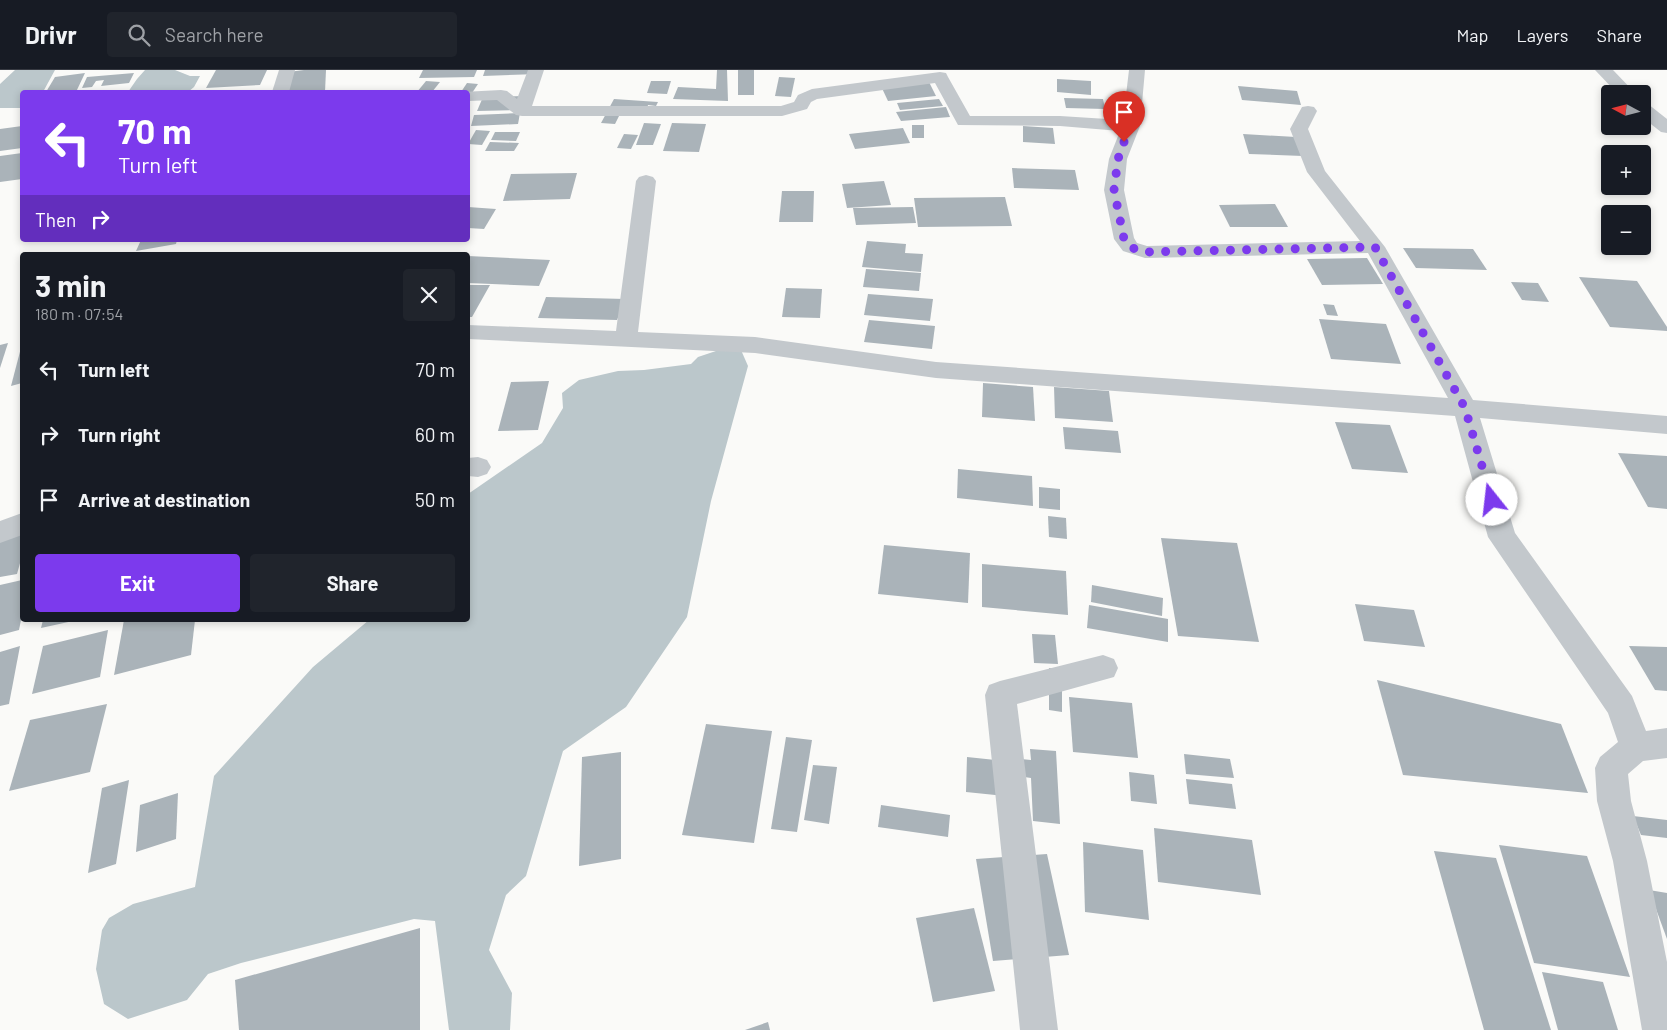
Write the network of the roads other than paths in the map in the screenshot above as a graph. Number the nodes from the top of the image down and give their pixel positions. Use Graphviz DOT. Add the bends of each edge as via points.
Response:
graph roads {
  1 [pos="287,70"];
  2 [pos="536,70"];
  3 [pos="1137,70"];
  4 [pos="1603,70"];
  5 [pos="940,74"];
  6 [pos="1619,85"];
  7 [pos="282,90"];
  8 [pos="470,96"];
  9 [pos="522,111"];
  10 [pos="1308,111"];
  11 [pos="1651,115"];
  12 [pos="1131,126"];
  13 [pos="1667,128"];
  14 [pos="646,181"];
  15 [pos="1375,247"];
  16 [pos="470,332"];
  17 [pos="626,338"];
  18 [pos="1465,408"];
  19 [pos="1667,425"];
  20 [pos="20,525"];
  21 [pos="0,532"];
  22 [pos="1103,668"];
  23 [pos="1651,746"];
  24 [pos="1039,1030"];
  25 [pos="1661,1030"];
  1 -- 7 [label="street"];
  2 -- 9 [label="street"];
  3 -- 12 [label="street"];
  4 -- 6 [label="street"];
  5 -- 9 [label="street" via="812,94 804,99 802,105 782,111"];
  5 -- 12 [label="street" via="964,121 1060,121"];
  8 -- 9 [label="street" via="501,95"];
  10 -- 15 [label="street" via="1299,129 1316,172"];
  11 -- 13 [label="street"];
  12 -- 15 [label="street" via="1118,159 1114,190 1124,239 1130,247 1144,252"];
  14 -- 17 [label="street"];
  15 -- 18 [label="street"];
  16 -- 17 [label="street"];
  17 -- 18 [label="street" via="755,344 936,370"];
  18 -- 19 [label="street"];
  18 -- 23 [label="street" via="1502,537"];
  20 -- 21 [label="street"];
  22 -- 24 [label="street" via="1000,695"];
  23 -- 25 [label="street" via="1611,768 1614,802 1630,861"];
}
